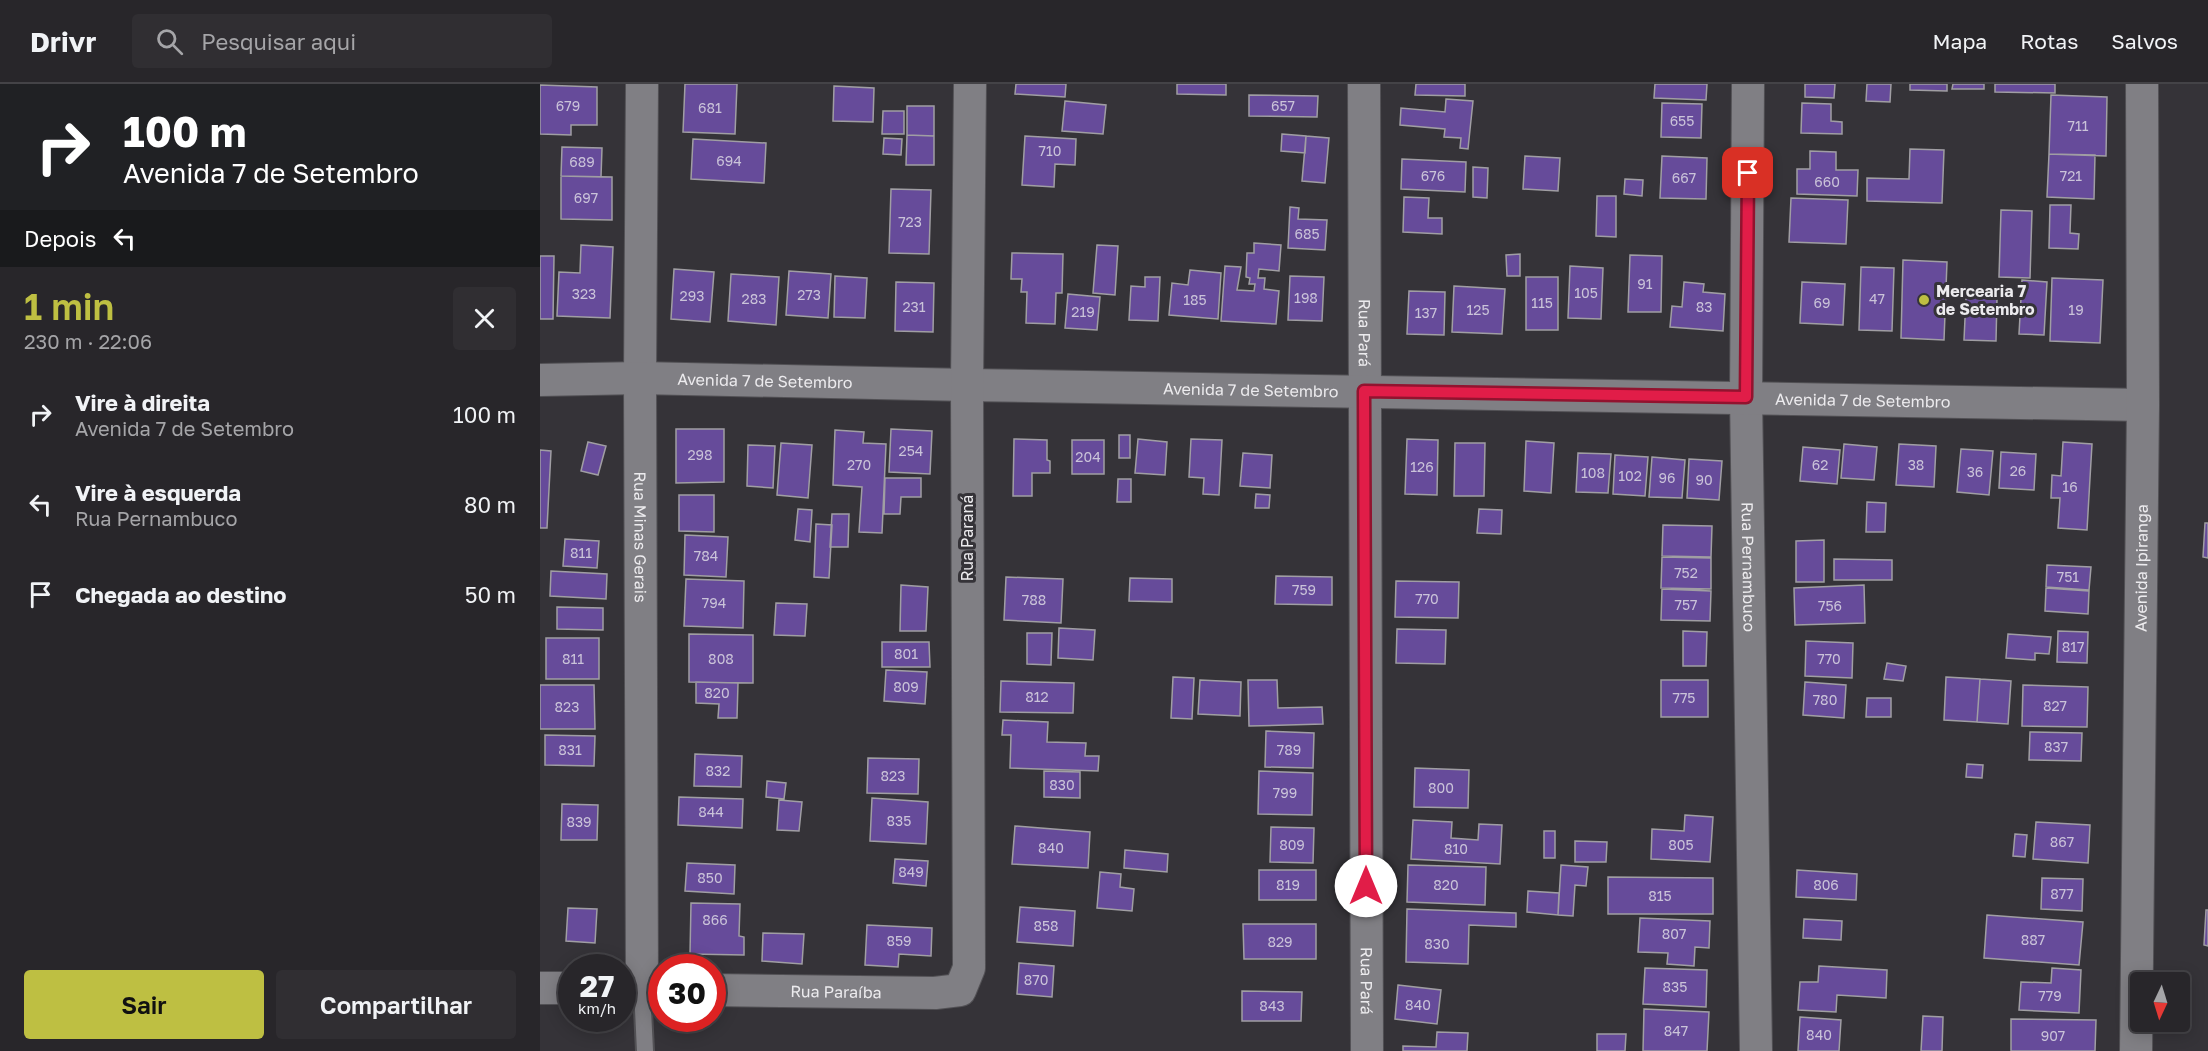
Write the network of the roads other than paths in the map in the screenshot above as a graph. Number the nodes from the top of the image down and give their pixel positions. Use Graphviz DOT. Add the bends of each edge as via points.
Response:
graph roads {
  1 [pos="642,84"];
  2 [pos="970,84"];
  3 [pos="1364,84"];
  4 [pos="1749,84"];
  5 [pos="2142,84"];
  6 [pos="640,378"];
  7 [pos="540,380"];
  8 [pos="967,386"];
  9 [pos="1364,391"];
  10 [pos="1746,397"];
  11 [pos="2143,405"];
  12 [pos="540,987"];
  13 [pos="558,988"];
  14 [pos="642,989"];
  15 [pos="726,990"];
  16 [pos="960,990"];
  17 [pos="645,1051"];
  18 [pos="1367,1051"];
  19 [pos="1756,1051"];
  20 [pos="2136,1051"];
  1 -- 6 [label="street, Rua Minas Gerais"];
  2 -- 8 [label="street, Rua Paraná"];
  3 -- 9 [label="street, Rua Pará"];
  4 -- 10 [label="street, Rua Pernambuco"];
  5 -- 11 [label="street, Avenida Ipiranga"];
  6 -- 7 [label="street, Avenida 7 de Setembro"];
  6 -- 8 [label="street, Avenida 7 de Setembro"];
  6 -- 14 [label="street, Rua Minas Gerais"];
  8 -- 9 [label="street, Avenida 7 de Setembro"];
  8 -- 16 [label="street, Rua Paraná" via="969,968"];
  9 -- 10 [label="street, Avenida 7 de Setembro"];
  9 -- 18 [label="street, Rua Pará"];
  10 -- 11 [label="street, Avenida 7 de Setembro"];
  10 -- 19 [label="street, Rua Pernambuco"];
  11 -- 20 [label="street, Avenida Ipiranga"];
  12 -- 13 [label="street"];
  14 -- 17 [label="lane"];
  15 -- 16 [label="street, Rua Paraíba"];
}
